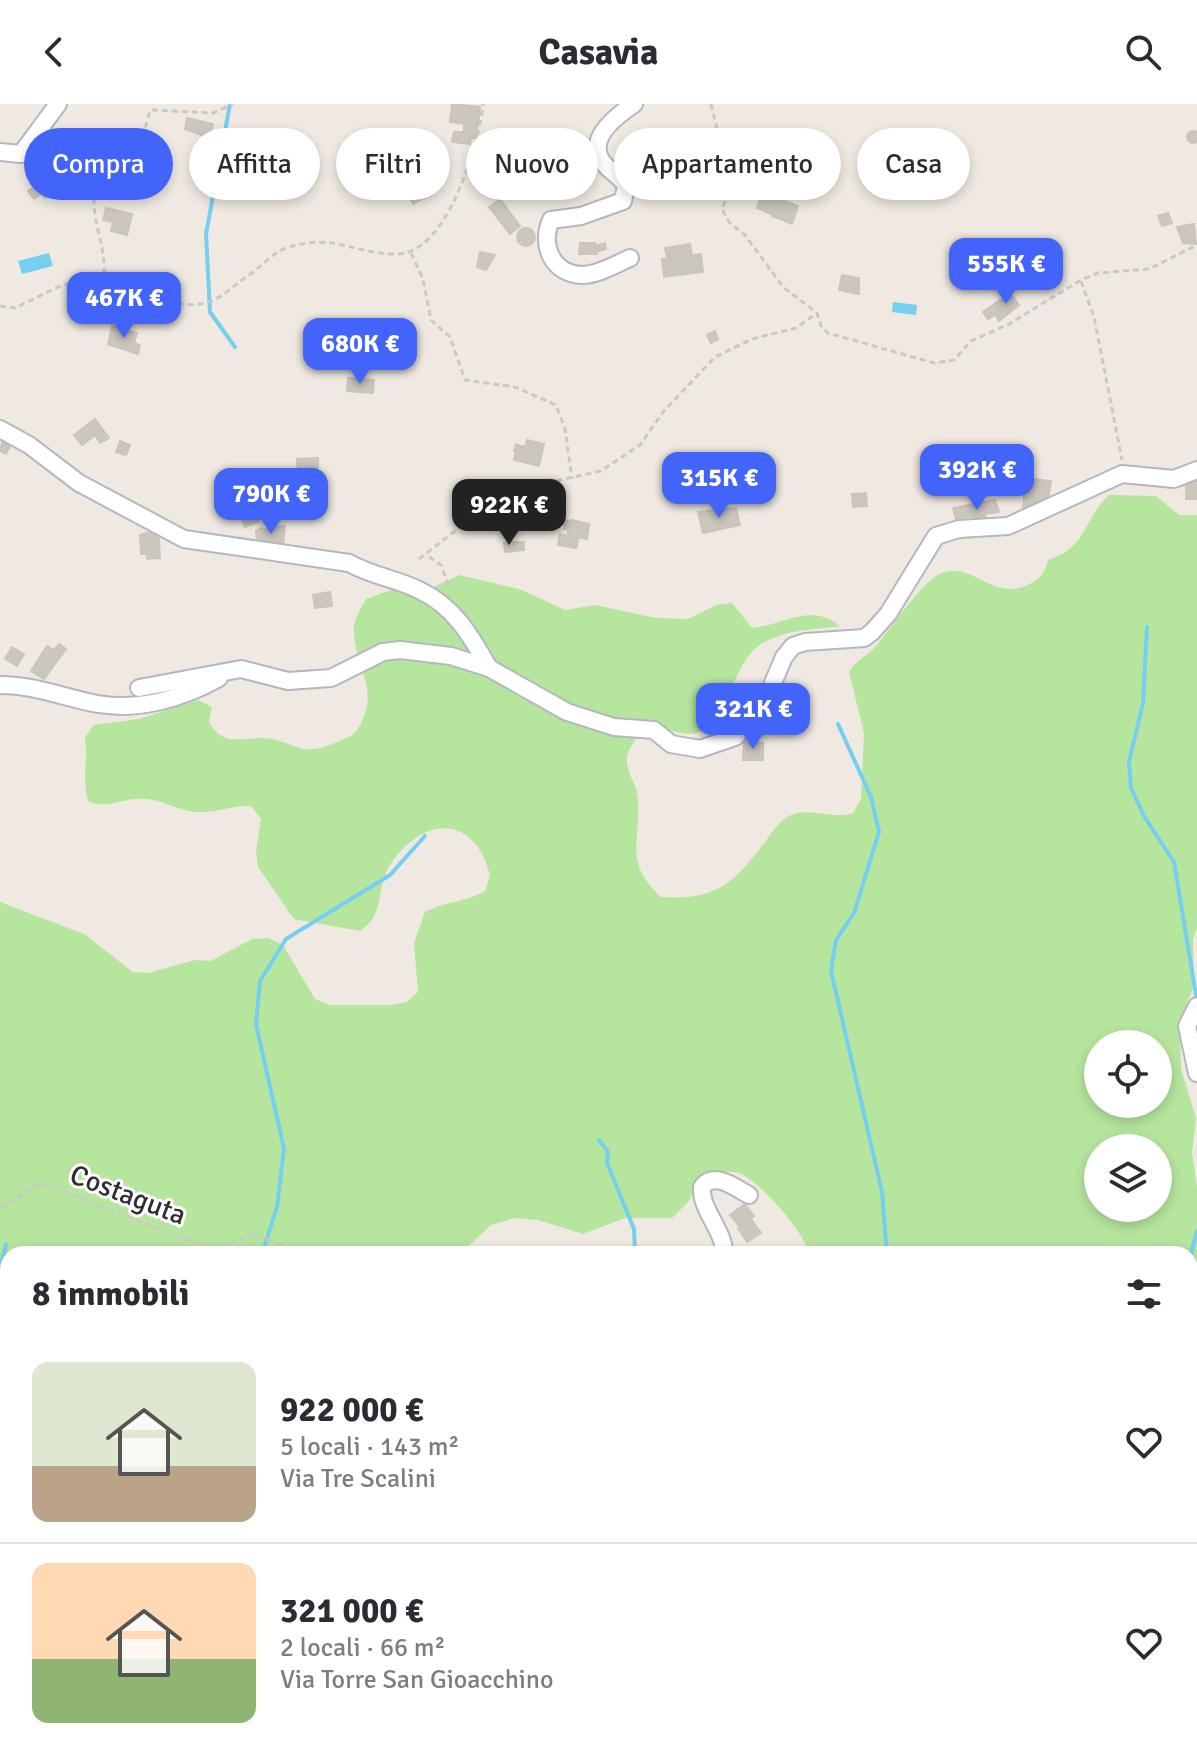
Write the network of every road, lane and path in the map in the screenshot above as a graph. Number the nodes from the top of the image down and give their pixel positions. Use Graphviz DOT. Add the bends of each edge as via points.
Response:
graph roads {
  1 [pos="58,104"];
  2 [pos="233,104"];
  3 [pos="483,104"];
  4 [pos="634,104"];
  5 [pos="711,104"];
  6 [pos="0,152"];
  7 [pos="1197,245"];
  8 [pos="411,253"];
  9 [pos="630,258"];
  10 [pos="104,272"];
  11 [pos="1081,280"];
  12 [pos="0,306"];
  13 [pos="817,313"];
  14 [pos="0,429"];
  15 [pos="1197,470"];
  16 [pos="1127,475"];
  17 [pos="572,479"];
  18 [pos="429,557"];
  19 [pos="419,559"];
  20 [pos="453,596"];
  21 [pos="489,668"];
  22 [pos="231,671"];
  23 [pos="0,685"];
  24 [pos="139,688"];
  25 [pos="1197,1006"];
  26 [pos="1197,1073"];
  27 [pos="749,1195"];
  28 [pos="0,1208"];
  29 [pos="203,1246"];
  30 [pos="223,1246"];
  31 [pos="282,1246"];
  32 [pos="724,1246"];
  1 -- 6 [label="street" via="21,154"];
  2 -- 10 [label="path" via="213,113 150,110 130,184 96,187 93,199 106,250"];
  3 -- 8 [label="path" via="478,135 453,203 427,241"];
  4 -- 9 [label="street" via="608,124 599,148 604,163 626,186 623,201 551,220 546,240 551,256 570,273 591,274"];
  5 -- 13 [label="path" via="718,164 728,194 723,214 783,287"];
  7 -- 11 [label="path" via="1149,269 1098,273"];
  8 -- 10 [label="path" via="366,251 324,240 287,248 208,302 193,303 157,295"];
  8 -- 17 [label="path" via="423,279 431,320 450,337 465,380 515,387 556,405"];
  10 -- 12 [label="path" via="15,308"];
  11 -- 13 [label="path" via="971,341 954,360 934,363 828,333"];
  11 -- 16 [label="path" via="1094,317"];
  13 -- 17 [label="path" via="796,328 752,339 715,357 640,445 601,471"];
  14 -- 21 [label="street" via="79,483 184,539 349,563 421,590 461,620"];
  15 -- 16 [label="street" via="1174,479"];
  16 -- 21 [label="street" via="1008,526 936,536 872,632 864,638 793,646 761,711 722,744 687,749 654,730 614,727 567,712"];
  17 -- 19 [label="path" via="523,488"];
  18 -- 20 [label="path" via="441,565"];
  21 -- 22 [label="street" via="451,656 400,650 383,652 331,678 306,682"];
  22 -- 23 [label="street" via="191,693 148,704 99,704 54,690"];
  22 -- 24 [label="street"];
  25 -- 26 [label="street" via="1187,1026"];
  27 -- 32 [label="street" via="716,1179 702,1187"];
  28 -- 29 [label="path, Costaguta" via="41,1183"];
  30 -- 31 [label="path, Costaguta" via="252,1234"];
}
